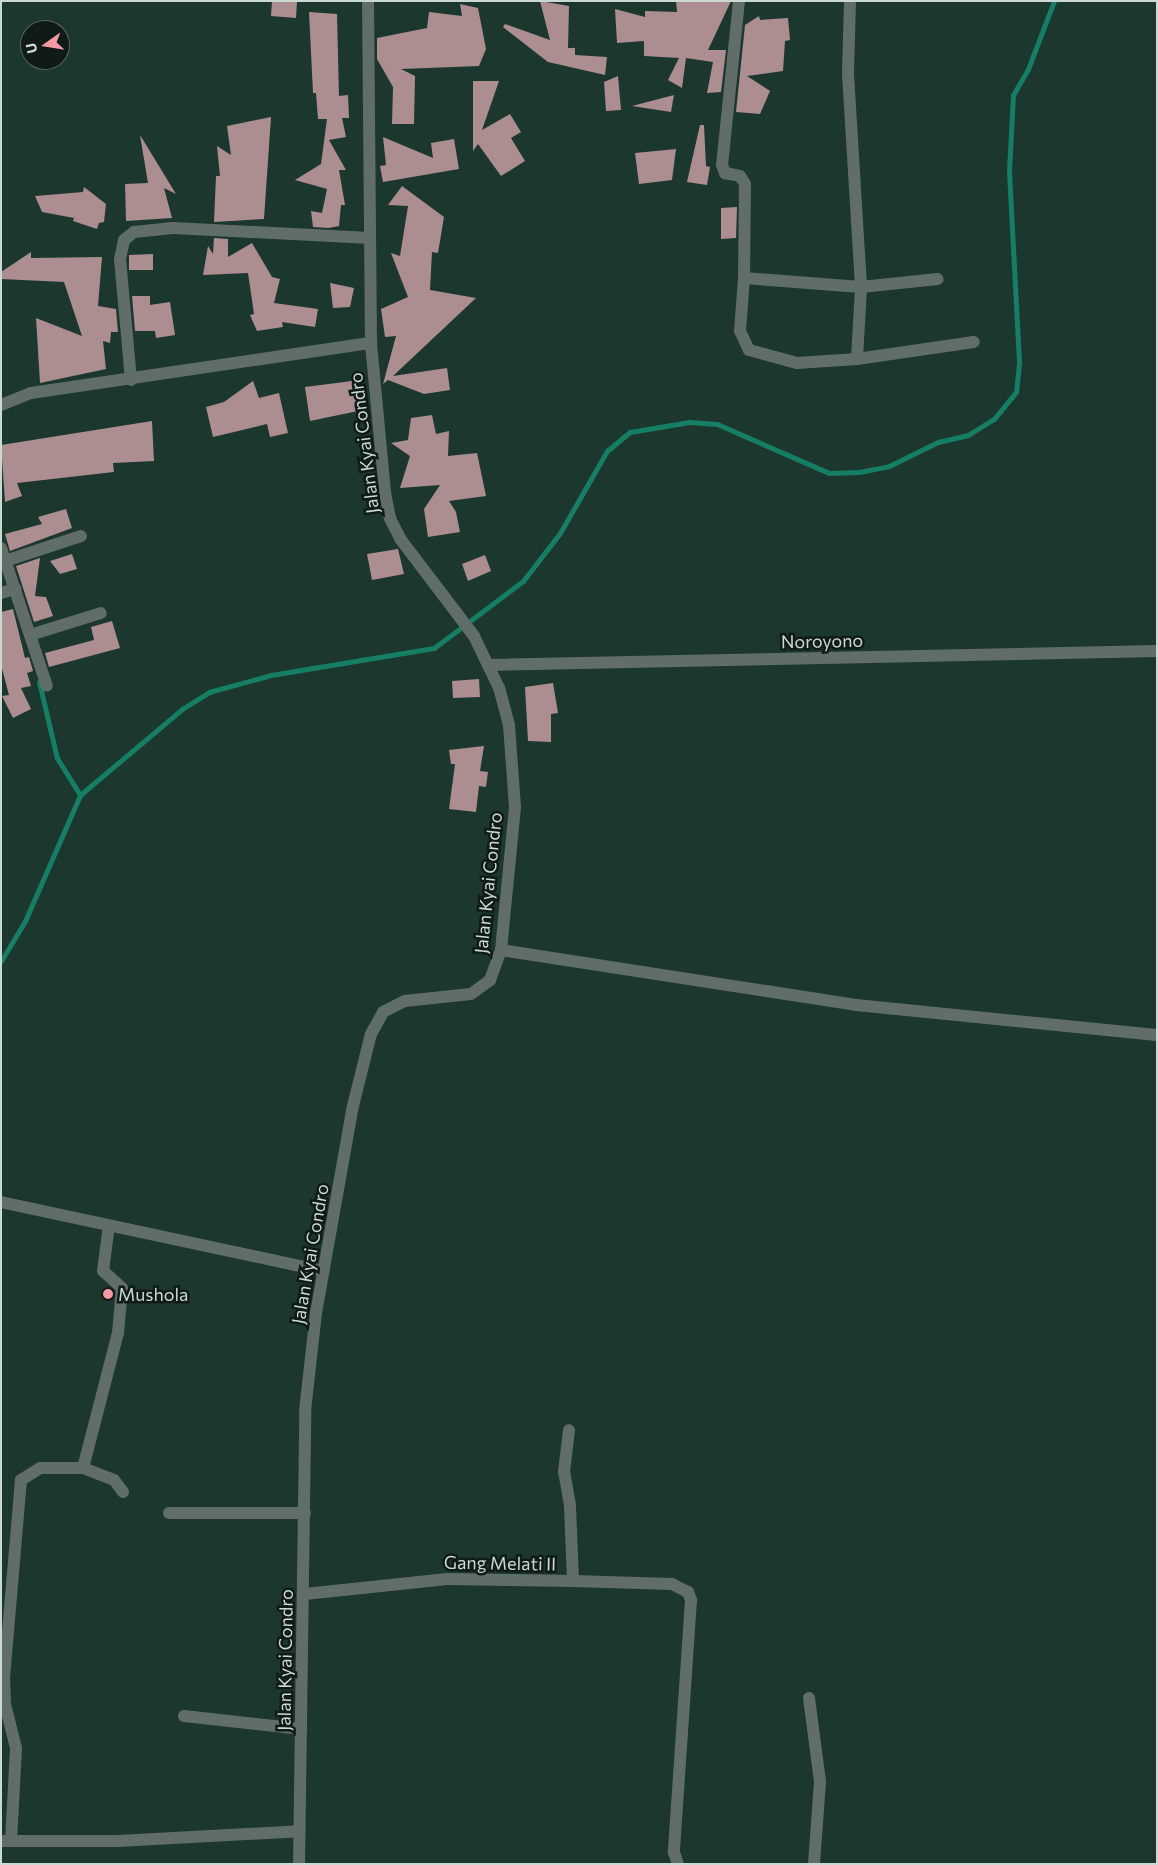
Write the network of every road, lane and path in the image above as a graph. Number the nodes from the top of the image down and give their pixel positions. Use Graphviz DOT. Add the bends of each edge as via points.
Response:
graph roads {
  1 [pos="368,1"];
  2 [pos="740,1"];
  3 [pos="850,1"];
  4 [pos="370,238"];
  5 [pos="744,278"];
  6 [pos="938,279"];
  7 [pos="861,287"];
  8 [pos="974,342"];
  9 [pos="371,343"];
  10 [pos="857,359"];
  11 [pos="131,380"];
  12 [pos="1,405"];
  13 [pos="81,536"];
  14 [pos="3,554"];
  15 [pos="8,591"];
  16 [pos="101,613"];
  17 [pos="30,635"];
  18 [pos="1157,651"];
  19 [pos="488,665"];
  20 [pos="47,686"];
  21 [pos="500,950"];
  22 [pos="1157,1035"];
  23 [pos="1,1202"];
  24 [pos="109,1225"];
  25 [pos="324,1271"];
  26 [pos="569,1430"];
  27 [pos="83,1468"];
  28 [pos="123,1492"];
  29 [pos="305,1512"];
  30 [pos="169,1513"];
  31 [pos="573,1581"];
  32 [pos="305,1594"];
  33 [pos="809,1698"];
  34 [pos="184,1716"];
  35 [pos="301,1729"];
  36 [pos="300,1831"];
  37 [pos="6,1841"];
  38 [pos="299,1864"];
  39 [pos="678,1864"];
  40 [pos="814,1864"];
  1 -- 4 [label="street, Jalan Kyai Condro"];
  2 -- 5 [label="street" via="722,165 725,173 740,176 745,184"];
  3 -- 7 [label="street" via="848,74"];
  4 -- 9 [label="street, Jalan Kyai Condro"];
  4 -- 11 [label="street" via="173,228 134,232 124,240 120,259"];
  5 -- 7 [label="street"];
  5 -- 10 [label="street" via="740,330 749,350 797,363"];
  6 -- 7 [label="street"];
  7 -- 10 [label="street"];
  8 -- 10 [label="street"];
  9 -- 11 [label="street"];
  9 -- 19 [label="street, Jalan Kyai Condro" via="390,518 418,565 474,636"];
  11 -- 12 [label="street" via="31,393"];
  13 -- 14 [label="street"];
  14 -- 15 [label="street"];
  15 -- 17 [label="street"];
  16 -- 17 [label="street"];
  17 -- 20 [label="street"];
  18 -- 19 [label="street, Noroyono"];
  19 -- 21 [label="street, Jalan Kyai Condro" via="509,725 514,769 515,807"];
  21 -- 22 [label="street" via="856,1005"];
  21 -- 25 [label="street, Jalan Kyai Condro" via="490,980 477,990 454,998 396,1003 378,1017 352,1110"];
  23 -- 24 [label="street"];
  24 -- 25 [label="street"];
  24 -- 27 [label="street" via="103,1271 122,1288 118,1333"];
  25 -- 29 [label="street, Jalan Kyai Condro" via="305,1411"];
  26 -- 31 [label="street, Gang Melati II" via="564,1472 570,1505"];
  27 -- 28 [label="street" via="114,1480"];
  27 -- 37 [label="street" via="40,1468 21,1480 4,1678 5,1704 16,1748"];
  29 -- 30 [label="street"];
  29 -- 32 [label="street, Jalan Kyai Condro"];
  31 -- 32 [label="street, Gang Melati II" via="447,1579"];
  31 -- 39 [label="street" via="672,1584 688,1592 691,1600 674,1852"];
  32 -- 35 [label="street, Jalan Kyai Condro"];
  33 -- 40 [label="street" via="820,1782"];
  34 -- 35 [label="street"];
  35 -- 36 [label="street, Jalan Kyai Condro"];
  36 -- 37 [label="street" via="118,1841"];
  36 -- 38 [label="street, Jalan Kyai Condro"];
}
